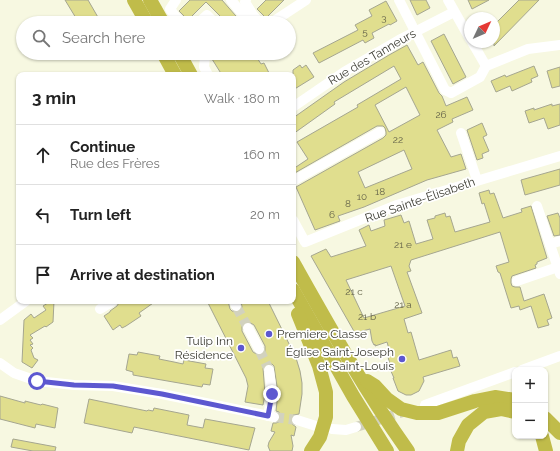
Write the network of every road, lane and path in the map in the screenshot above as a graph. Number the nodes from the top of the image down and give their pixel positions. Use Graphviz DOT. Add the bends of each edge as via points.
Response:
graph roads {
  1 [pos="134,0"];
  2 [pos="150,0"];
  3 [pos="176,0"];
  4 [pos="231,0"];
  5 [pos="246,0"];
  6 [pos="306,0"];
  7 [pos="399,0"];
  8 [pos="448,0"];
  9 [pos="454,12"];
  10 [pos="143,16"];
  11 [pos="159,16"];
  12 [pos="175,16"];
  13 [pos="244,16"];
  14 [pos="254,16"];
  15 [pos="282,16"];
  16 [pos="464,29"];
  17 [pos="415,32"];
  18 [pos="560,45"];
  19 [pos="476,48"];
  20 [pos="167,60"];
  21 [pos="183,60"];
  22 [pos="205,60"];
  23 [pos="486,66"];
  24 [pos="173,72"];
  25 [pos="189,72"];
  26 [pos="206,72"];
  27 [pos="296,105"];
  28 [pos="380,132"];
  29 [pos="461,133"];
  30 [pos="560,156"];
  31 [pos="296,179"];
  32 [pos="477,180"];
  33 [pos="537,206"];
  34 [pos="296,226"];
  35 [pos="560,241"];
  36 [pos="550,244"];
  37 [pos="296,267"];
  38 [pos="559,271"];
  39 [pos="517,281"];
  40 [pos="296,295"];
  41 [pos="21,304"];
  42 [pos="109,304"];
  43 [pos="293,304"];
  44 [pos="100,310"];
  45 [pos="0,319"];
  46 [pos="248,328"];
  47 [pos="259,349"];
  48 [pos="560,356"];
  49 [pos="0,363"];
  50 [pos="530,367"];
  51 [pos="269,370"];
  52 [pos="512,373"];
  53 [pos="359,377"];
  54 [pos="512,400"];
  55 [pos="425,405"];
  56 [pos="512,411"];
  57 [pos="297,420"];
  58 [pos="548,421"];
  59 [pos="316,426"];
  60 [pos="356,427"];
  61 [pos="332,430"];
  62 [pos="560,434"];
  63 [pos="311,451"];
  64 [pos="387,451"];
  65 [pos="408,451"];
  66 [pos="457,451"];
  1 -- 10 [label="highway"];
  2 -- 11 [label="highway"];
  3 -- 12 [label="street" via="170,9"];
  4 -- 13 [label="street"];
  5 -- 14 [label="street"];
  6 -- 15 [label="street"];
  7 -- 17 [label="street"];
  8 -- 9 [label="street"];
  9 -- 16 [label="street"];
  9 -- 17 [label="street, Rue des Tanneurs"];
  17 -- 23 [label="street" via="445,90 451,93 480,77"];
  17 -- 27 [label="street, Rue des Tanneurs" via="344,72"];
  18 -- 23 [label="street" via="528,49"];
  19 -- 23 [label="street"];
  20 -- 24 [label="highway"];
  21 -- 25 [label="highway"];
  22 -- 26 [label="street"];
  28 -- 31 [label="street"];
  29 -- 32 [label="street"];
  30 -- 32 [label="street, Rue Sainte-Élisabeth"];
  32 -- 34 [label="street, Rue Sainte-Élisabeth" via="397,205 305,242"];
  33 -- 36 [label="street"];
  35 -- 36 [label="street"];
  36 -- 38 [label="street"];
  37 -- 53 [label="highway"];
  38 -- 39 [label="street"];
  40 -- 64 [label="highway"];
  41 -- 45 [label="street"];
  42 -- 44 [label="street"];
  43 -- 63 [label="highway" via="319,366 326,392 326,417 320,437"];
  46 -- 47 [label="street"];
  48 -- 50 [label="street"];
  49 -- 51 [label="street" via="14,373 37,381 113,386 271,416"];
  52 -- 55 [label="street"];
  53 -- 54 [label="highway" via="375,386 401,409 417,413 438,413 495,397"];
  53 -- 65 [label="highway"];
  56 -- 66 [label="highway" via="501,409 484,412 468,425 459,441"];
  57 -- 59 [label="street"];
  58 -- 62 [label="highway"];
  60 -- 61 [label="street"];
}
